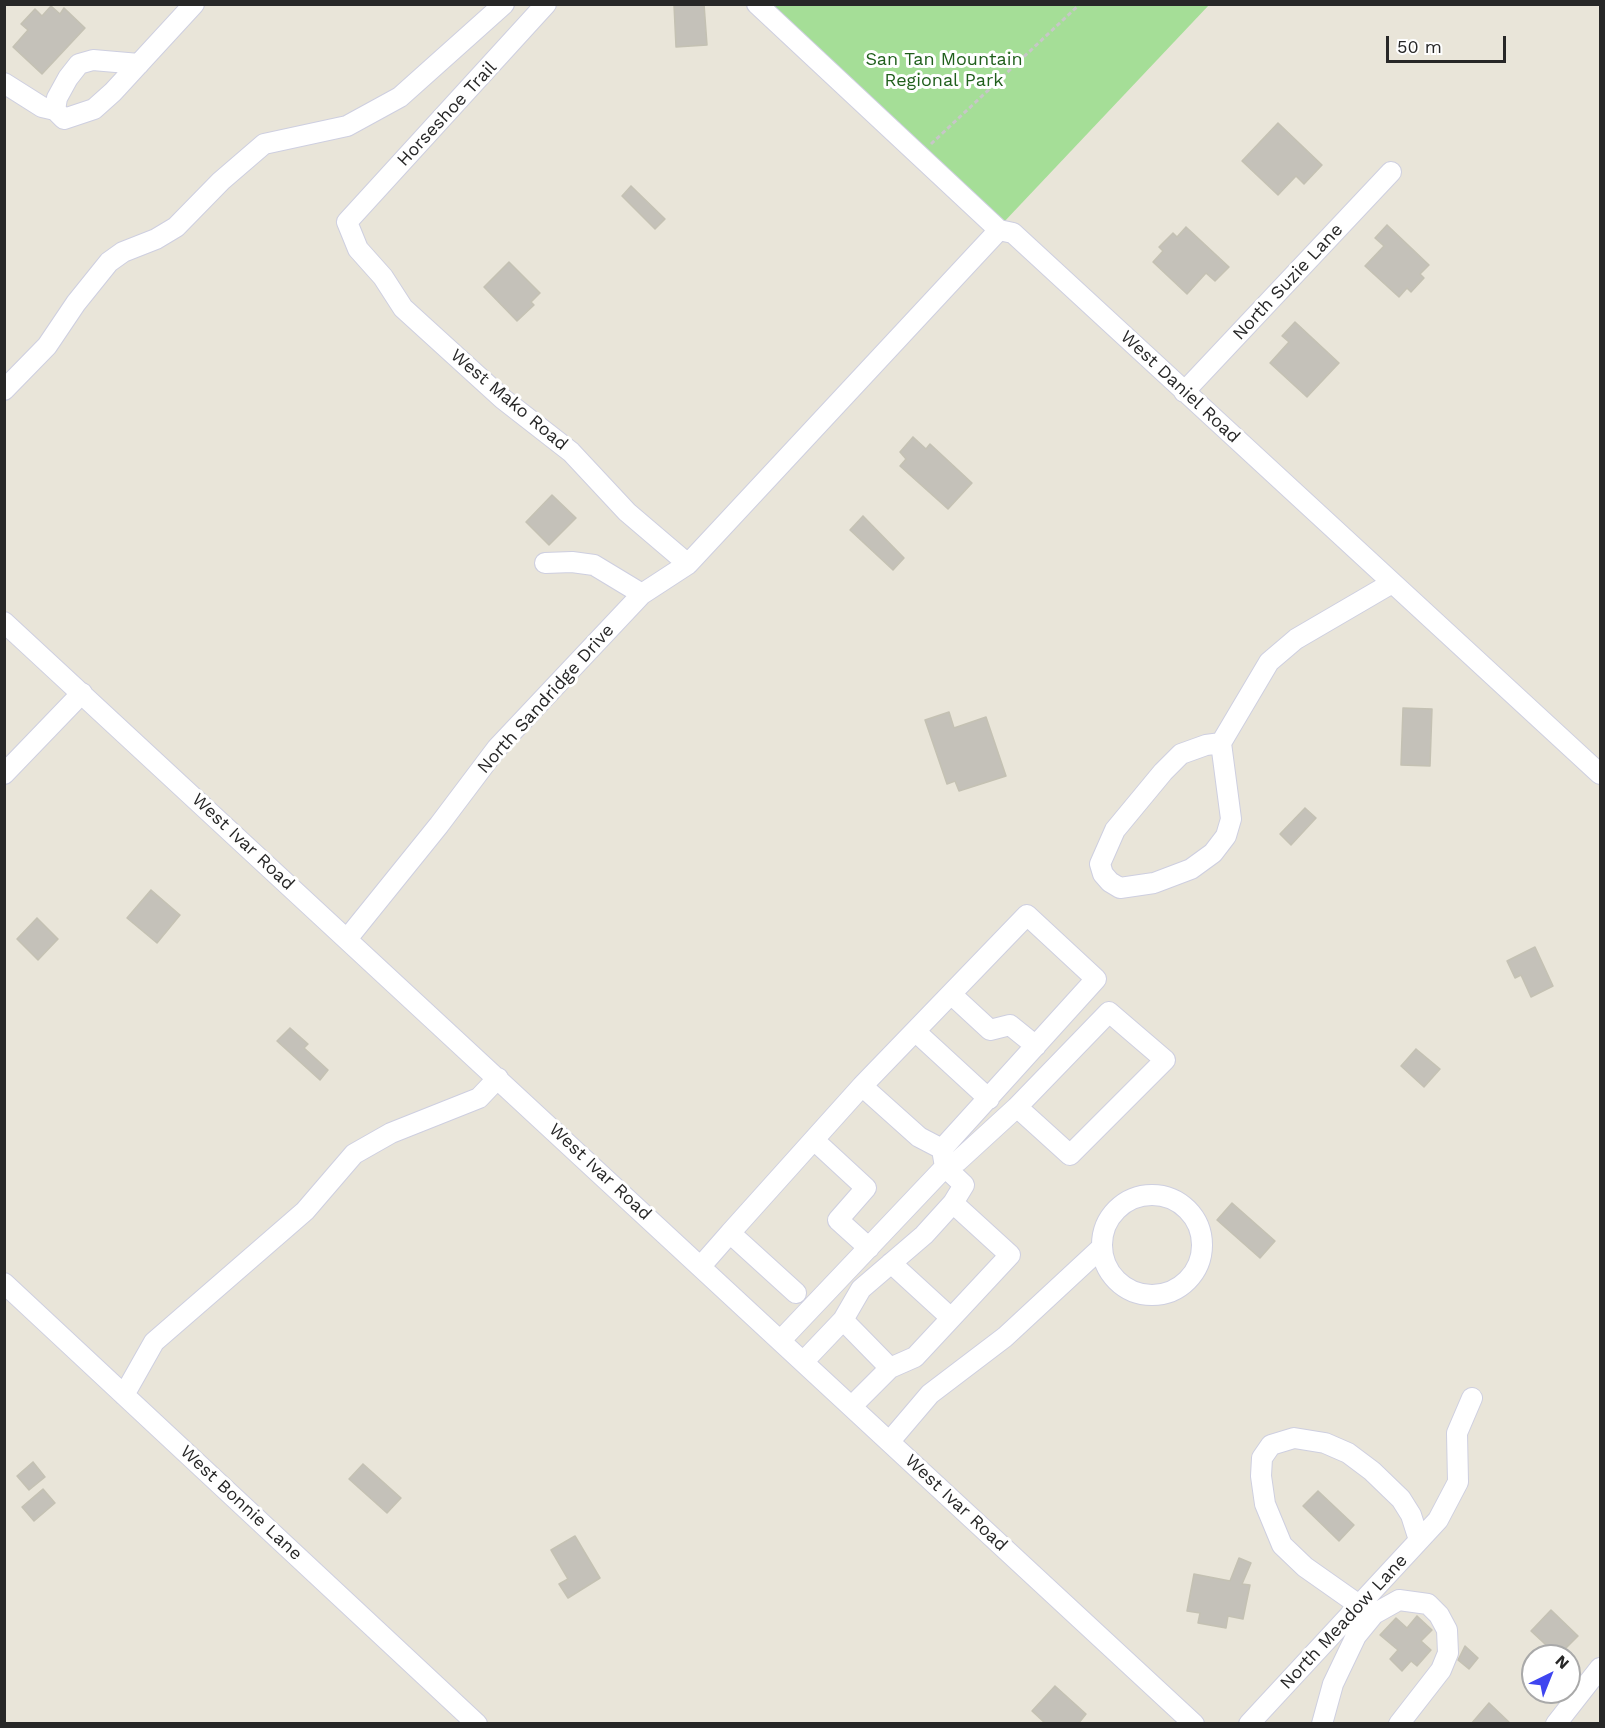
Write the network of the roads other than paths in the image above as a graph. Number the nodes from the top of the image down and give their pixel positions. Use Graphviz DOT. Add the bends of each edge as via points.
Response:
graph roads {
  1 [pos="194,4"];
  2 [pos="504,4"];
  3 [pos="546,4"];
  4 [pos="757,4"];
  5 [pos="139,64"];
  6 [pos="4,83"];
  7 [pos="56,110"];
  8 [pos="1391,172"];
  9 [pos="347,222"];
  10 [pos="999,230"];
  11 [pos="4,390"];
  12 [pos="1184,392"];
  13 [pos="545,563"];
  14 [pos="688,564"];
  15 [pos="1392,583"];
  16 [pos="642,594"];
  17 [pos="4,622"];
  18 [pos="82,693"];
  19 [pos="1221,743"];
  20 [pos="4,774"];
  21 [pos="1600,774"];
  22 [pos="348,939"];
  23 [pos="951,994"];
  24 [pos="915,1031"];
  25 [pos="1036,1046"];
  26 [pos="498,1078"];
  27 [pos="862,1086"];
  28 [pos="989,1099"];
  29 [pos="1017,1107"];
  30 [pos="814,1140"];
  31 [pos="943,1158"];
  32 [pos="953,1203"];
  33 [pos="730,1233"];
  34 [pos="869,1248"];
  35 [pos="1101,1248"];
  36 [pos="891,1263"];
  37 [pos="701,1266"];
  38 [pos="4,1283"];
  39 [pos="796,1293"];
  40 [pos="951,1318"];
  41 [pos="843,1320"];
  42 [pos="781,1340"];
  43 [pos="804,1361"];
  44 [pos="890,1368"];
  45 [pos="124,1395"];
  46 [pos="1472,1398"];
  47 [pos="852,1406"];
  48 [pos="890,1442"];
  49 [pos="1419,1540"];
  50 [pos="1359,1605"];
  51 [pos="1600,1668"];
  52 [pos="477,1724"];
  53 [pos="1194,1724"];
  54 [pos="1249,1724"];
  55 [pos="1322,1724"];
  56 [pos="1398,1724"];
  57 [pos="1556,1724"];
  1 -- 5 [label="street"];
  2 -- 11 [label="street" via="400,97 347,126 264,144 176,227 110,262 47,346"];
  3 -- 9 [label="street, Horseshoe Trail"];
  4 -- 10 [label="street, West Daniel Road"];
  5 -- 7 [label="street" via="94,109 64,119"];
  5 -- 7 [label="street" via="93,60 79,64 57,98"];
  6 -- 7 [label="street" via="42,107"];
  8 -- 12 [label="street, North Suzie Lane"];
  9 -- 14 [label="street, West Mako Road" via="358,249 403,308 503,399 571,452 627,512"];
  10 -- 12 [label="street, West Daniel Road" via="1013,233"];
  10 -- 14 [label="street, North Sandridge Drive"];
  12 -- 15 [label="street, West Daniel Road"];
  13 -- 16 [label="street" via="594,565"];
  14 -- 16 [label="street, North Sandridge Drive"];
  15 -- 19 [label="street" via="1296,639 1269,662"];
  15 -- 21 [label="street, West Daniel Road"];
  16 -- 22 [label="street, North Sandridge Drive" via="497,747"];
  17 -- 18 [label="street, West Ivar Road"];
  18 -- 20 [label="street"];
  18 -- 22 [label="street, West Ivar Road"];
  19 -- 19 [label="street" via="1181,754 1115,830 1100,864 1110,882 1120,888 1154,883 1191,869 1213,853 1226,836 1231,819"];
  22 -- 26 [label="street, West Ivar Road"];
  23 -- 24 [label="street"];
  23 -- 25 [label="street" via="990,1030 1010,1025"];
  23 -- 25 [label="street" via="1027,915 1096,979"];
  24 -- 27 [label="street"];
  24 -- 28 [label="street"];
  25 -- 28 [label="street"];
  26 -- 37 [label="street, West Ivar Road"];
  26 -- 45 [label="street" via="479,1098 391,1133 354,1154 305,1211 154,1342"];
  27 -- 30 [label="street"];
  27 -- 31 [label="street"];
  28 -- 31 [label="street"];
  29 -- 29 [label="street" via="1070,1155 1165,1060 1109,1012"];
  29 -- 31 [label="street" via="958,1161"];
  30 -- 33 [label="street"];
  30 -- 34 [label="street" via="866,1188 838,1220"];
  31 -- 32 [label="street" via="964,1185"];
  31 -- 34 [label="street"];
  32 -- 36 [label="street"];
  32 -- 40 [label="street" via="1010,1255"];
  33 -- 37 [label="street"];
  33 -- 39 [label="street"];
  34 -- 42 [label="street"];
  35 -- 35 [label="street" via="1107,1223 1116,1210 1144,1195 1175,1200 1193,1216 1202,1238 1202,1255 1196,1271 1169,1293 1152,1295 1120,1284 1109,1270"];
  35 -- 48 [label="street" via="1005,1337 930,1394"];
  36 -- 40 [label="street"];
  36 -- 41 [label="street" via="861,1289"];
  37 -- 42 [label="street, West Ivar Road"];
  38 -- 45 [label="street, West Bonnie Lane"];
  40 -- 44 [label="street" via="915,1357"];
  41 -- 43 [label="street"];
  41 -- 44 [label="street"];
  42 -- 43 [label="street, West Ivar Road"];
  43 -- 47 [label="street, West Ivar Road"];
  44 -- 47 [label="street"];
  45 -- 52 [label="street, West Bonnie Lane"];
  46 -- 49 [label="street, North Meadow Lane" via="1457,1433 1458,1482 1438,1520"];
  47 -- 48 [label="street, West Ivar Road"];
  48 -- 53 [label="street, West Ivar Road"];
  49 -- 50 [label="street, North Meadow Lane"];
  49 -- 50 [label="street" via="1401,1499 1348,1453 1325,1443 1294,1438 1271,1445 1262,1458 1260,1476 1265,1504 1282,1545 1305,1568"];
  50 -- 54 [label="street, North Meadow Lane"];
  51 -- 57 [label="street"];
  55 -- 56 [label="street" via="1334,1684 1356,1636 1374,1614 1399,1600 1428,1604 1439,1615 1447,1630 1448,1653 1441,1670"];
}
